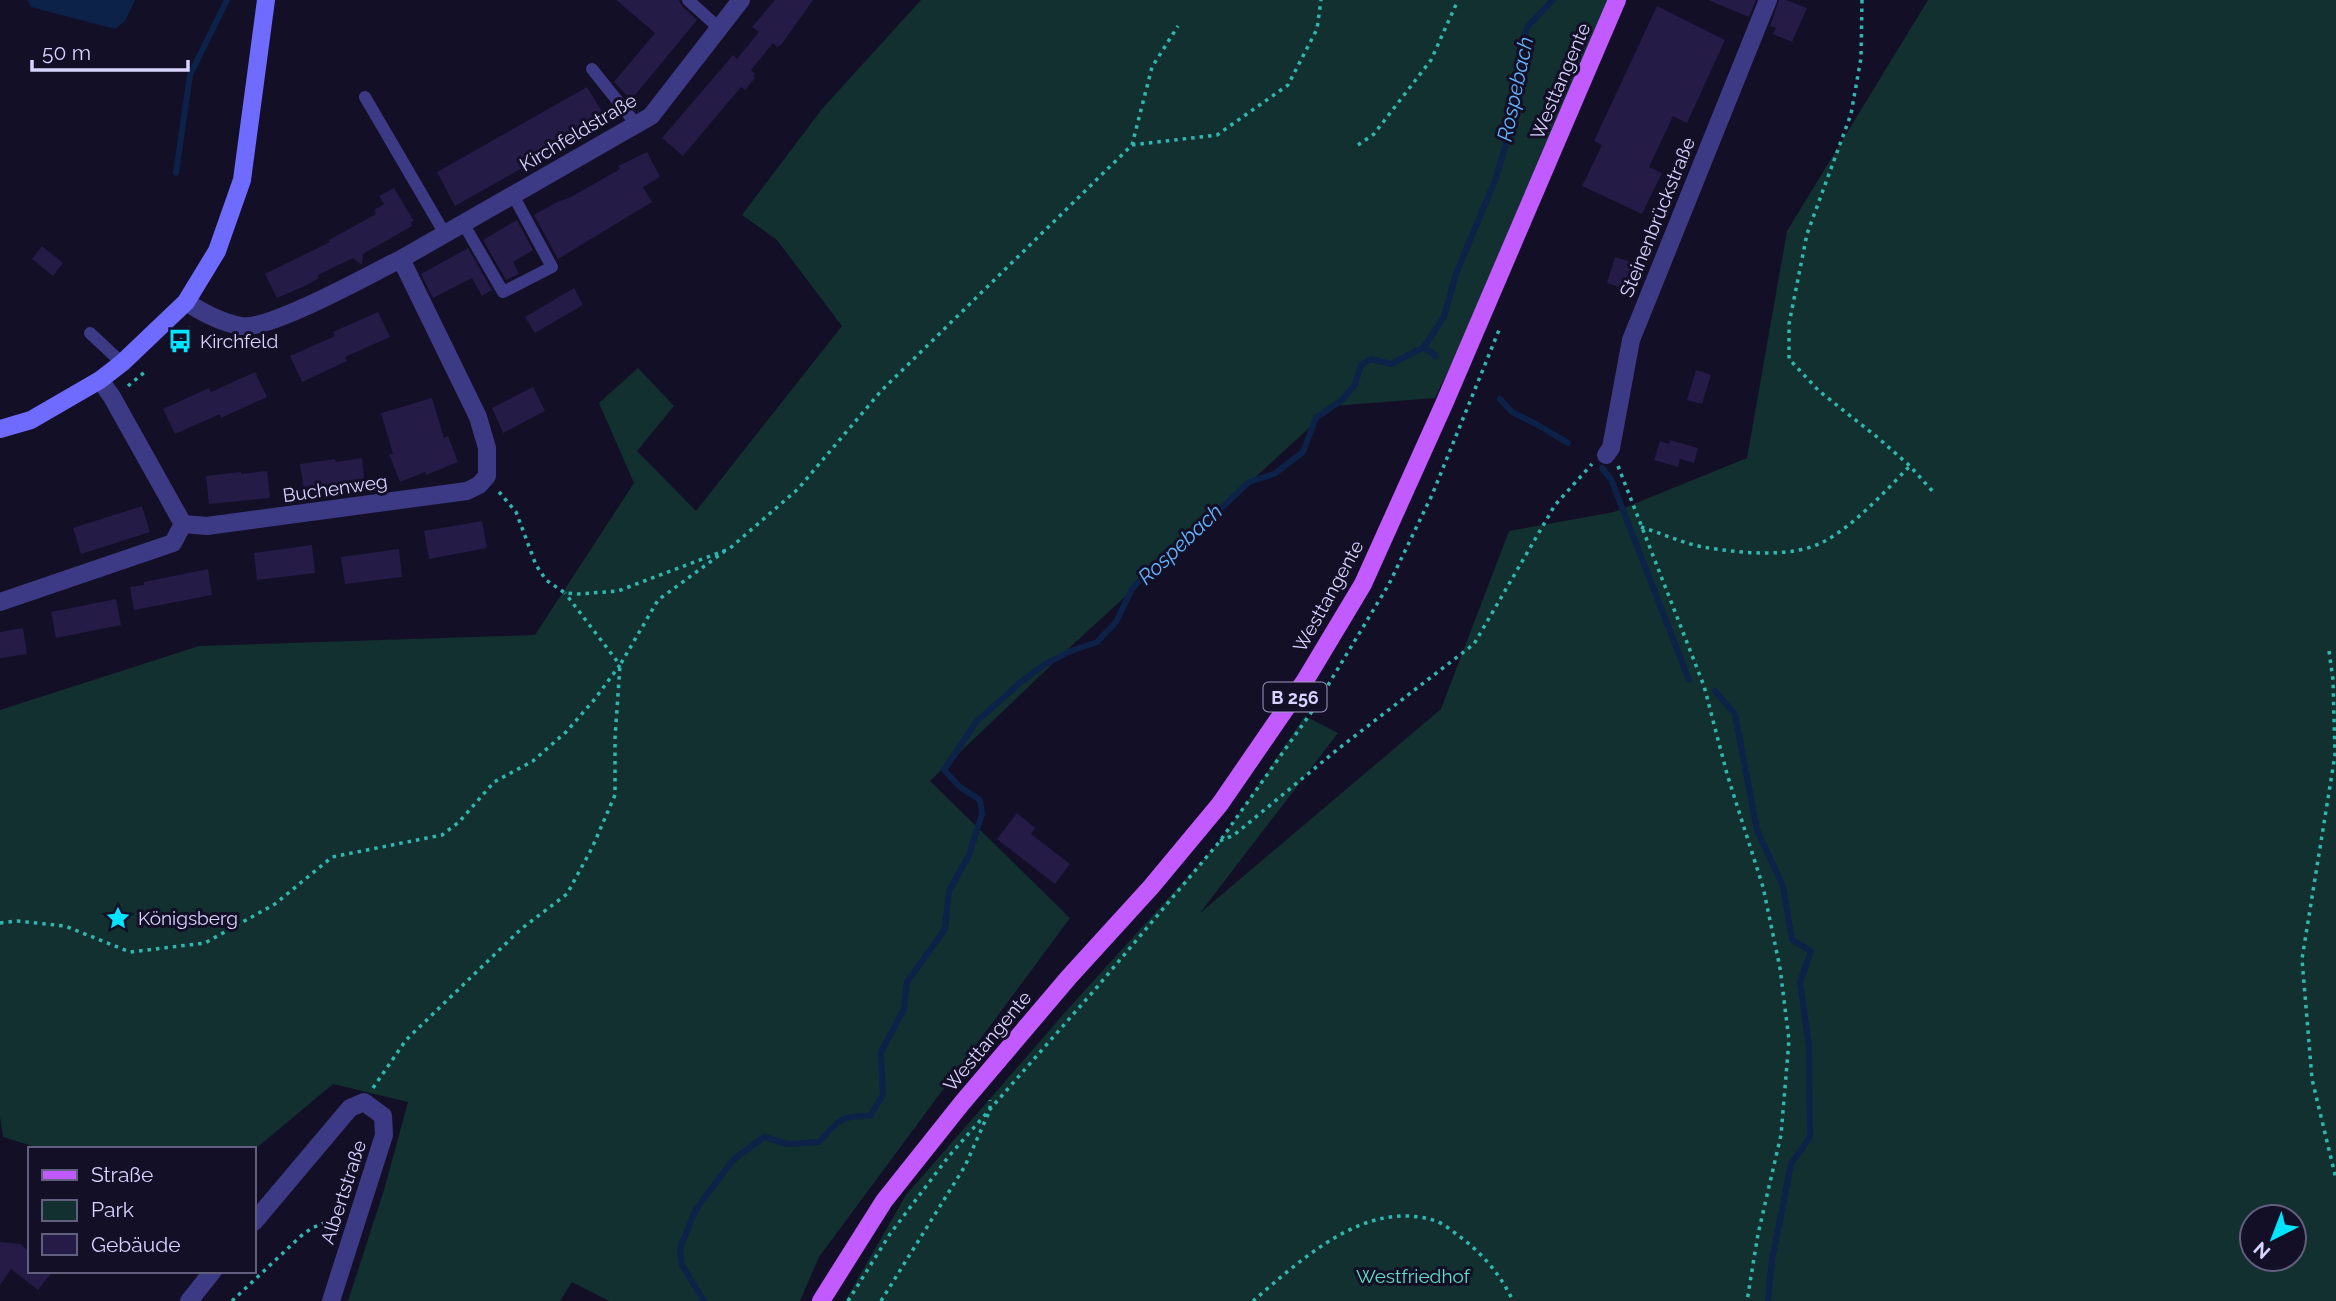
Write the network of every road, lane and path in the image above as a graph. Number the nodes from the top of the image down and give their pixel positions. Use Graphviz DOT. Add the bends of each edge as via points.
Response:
graph roads {
  1 [pos="266,0"];
  2 [pos="688,0"];
  3 [pos="741,0"];
  4 [pos="1321,0"];
  5 [pos="1458,0"];
  6 [pos="1617,0"];
  7 [pos="1768,0"];
  8 [pos="1862,0"];
  9 [pos="1178,26"];
  10 [pos="719,28"];
  11 [pos="592,69"];
  12 [pos="365,97"];
  13 [pos="636,124"];
  14 [pos="1132,145"];
  15 [pos="1357,145"];
  16 [pos="513,195"];
  17 [pos="463,223"];
  18 [pos="445,234"];
  19 [pos="401,259"];
  20 [pos="186,302"];
  21 [pos="90,333"];
  22 [pos="122,363"];
  23 [pos="147,370"];
  24 [pos="100,380"];
  25 [pos="112,397"];
  26 [pos="0,429"];
  27 [pos="1609,452"];
  28 [pos="1910,466"];
  29 [pos="487,476"];
  30 [pos="1935,494"];
  31 [pos="183,524"];
  32 [pos="1642,527"];
  33 [pos="729,549"];
  34 [pos="565,593"];
  35 [pos="0,602"];
  36 [pos="2329,651"];
  37 [pos="620,665"];
  38 [pos="1201,827"];
  39 [pos="0,923"];
  40 [pos="990,1070"];
  41 [pos="364,1102"];
  42 [pos="2336,1179"];
  43 [pos="256,1220"];
  44 [pos="321,1241"];
  45 [pos="211,1273"];
  46 [pos="189,1301"];
  47 [pos="232,1301"];
  48 [pos="331,1301"];
  49 [pos="821,1301"];
  50 [pos="881,1301"];
  51 [pos="1253,1301"];
  52 [pos="1513,1301"];
  53 [pos="1747,1301"];
  1 -- 20 [label="street" via="242,180 217,251"];
  2 -- 10 [label="lane"];
  3 -- 10 [label="street, Kirchfeldstraße"];
  4 -- 14 [label="path" via="1317,29 1287,85 1217,135"];
  5 -- 15 [label="path" via="1431,60 1374,134"];
  6 -- 38 [label="main road, Westtangente / B 256" via="1363,584 1291,703"];
  7 -- 27 [label="street, Steinenbrückstraße" via="1631,340"];
  8 -- 28 [label="path" via="1861,58 1851,114 1807,234 1789,324 1789,359 1819,391"];
  9 -- 14 [label="path" via="1152,66"];
  10 -- 13 [label="street, Kirchfeldstraße" via="651,116"];
  11 -- 13 [label="lane"];
  12 -- 18 [label="lane"];
  13 -- 16 [label="street, Kirchfeldstraße"];
  14 -- 33 [label="path" via="881,391 798,489"];
  16 -- 17 [label="street, Kirchfeldstraße"];
  16 -- 17 [label="lane" via="552,267 503,292"];
  17 -- 18 [label="street, Kirchfeldstraße"];
  18 -- 19 [label="street, Kirchfeldstraße"];
  19 -- 20 [label="street, Kirchfeldstraße" via="271,322 242,327"];
  19 -- 29 [label="street" via="478,417 487,448"];
  20 -- 22 [label="street"];
  21 -- 22 [label="lane"];
  22 -- 24 [label="street"];
  23 -- 25 [label="path"];
  24 -- 25 [label="street"];
  24 -- 26 [label="street" via="31,420"];
  25 -- 31 [label="street"];
  27 -- 32 [label="path"];
  27 -- 38 [label="path" via="1589,466 1555,505 1474,644 1234,835 1220,841"];
  28 -- 30 [label="path"];
  28 -- 32 [label="path" via="1871,506 1825,541 1793,552 1702,547"];
  29 -- 31 [label="street, Buchenweg" via="467,491 207,526"];
  29 -- 34 [label="path" via="516,512 536,565 546,580"];
  31 -- 35 [label="street" via="173,543"];
  32 -- 53 [label="path" via="1704,686 1763,887 1780,968 1789,1040 1781,1135"];
  33 -- 34 [label="path" via="618,591"];
  33 -- 37 [label="path" via="658,600"];
  34 -- 37 [label="path"];
  36 -- 42 [label="path" via="2335,755 2302,959 2312,1079"];
  37 -- 39 [label="path" via="566,732 533,761 495,782 442,835 332,857 275,904 205,943 130,953 65,926"];
  37 -- 41 [label="path" via="615,795 567,894 521,929 406,1040"];
  38 -- 40 [label="main road, Westtangente / B 256"];
  40 -- 49 [label="main road, Westtangente / B 256" via="884,1201"];
  40 -- 50 [label="path" via="990,1110 965,1166"];
  41 -- 43 [label="street, Albertstraße" via="350,1108"];
  41 -- 48 [label="street, Albertstraße" via="383,1116 384,1135"];
  44 -- 47 [label="path" via="328,1233 324,1223 312,1227"];
  45 -- 46 [label="street"];
  51 -- 52 [label="path" via="1338,1236 1380,1217 1401,1215 1438,1222 1473,1246 1504,1282"];
}
